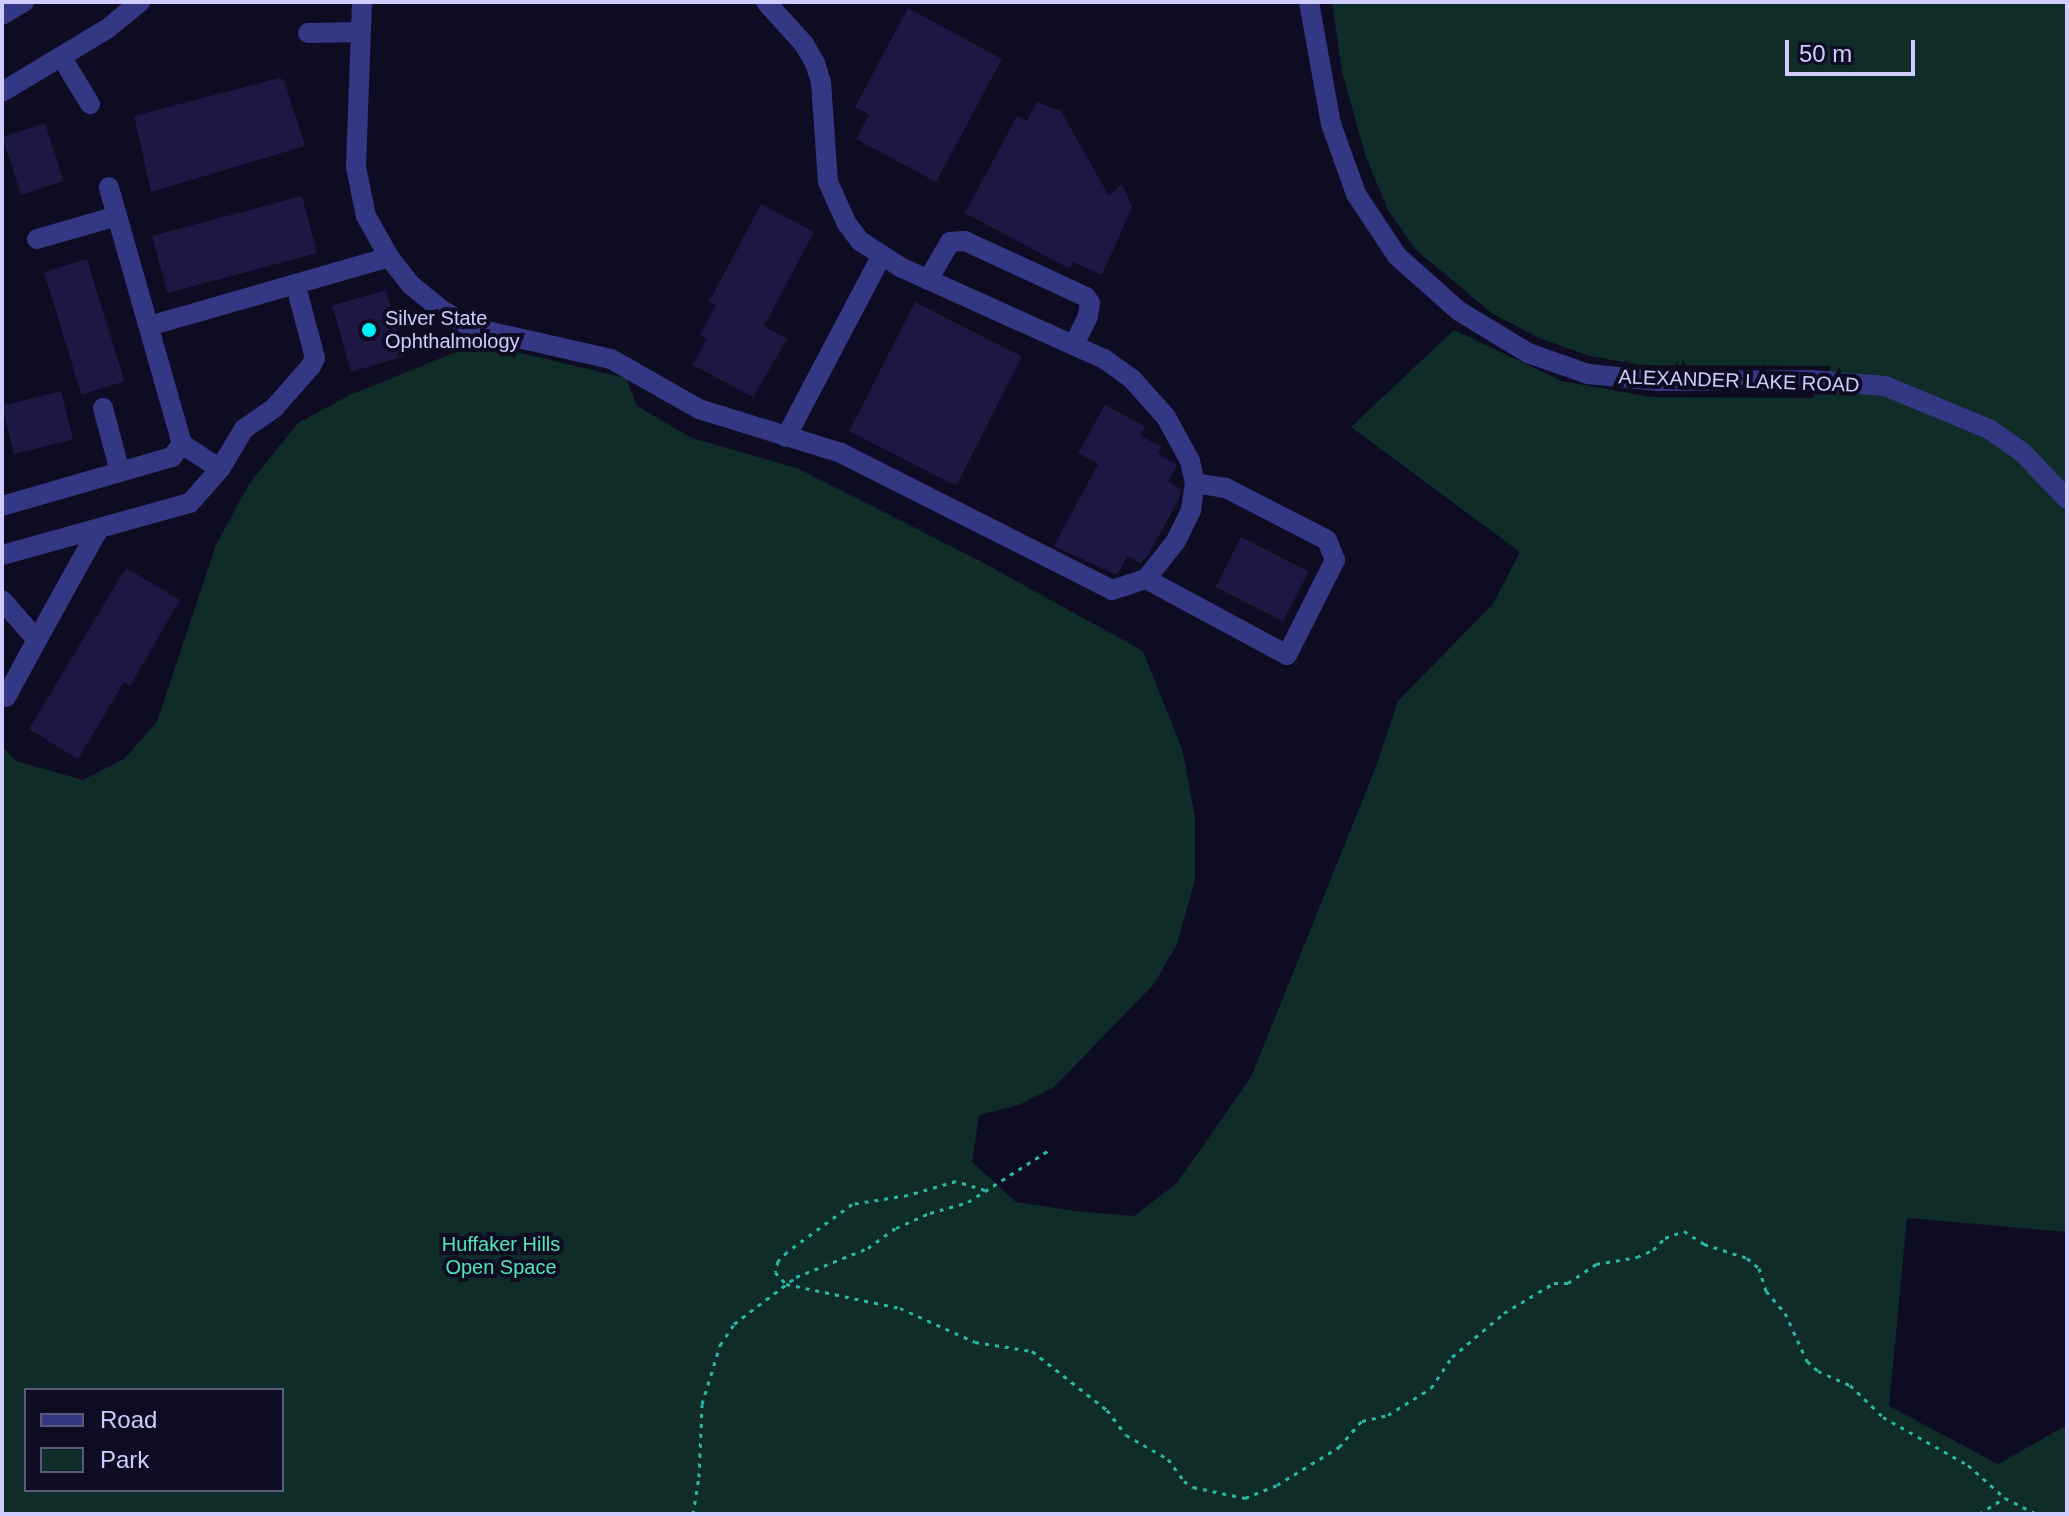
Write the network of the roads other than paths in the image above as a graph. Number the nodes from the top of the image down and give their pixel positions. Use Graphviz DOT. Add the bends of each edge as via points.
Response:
graph roads {
  1 [pos="24,2"];
  2 [pos="140,2"];
  3 [pos="362,2"];
  4 [pos="766,2"];
  5 [pos="1309,2"];
  6 [pos="2,15"];
  7 [pos="361,32"];
  8 [pos="308,33"];
  9 [pos="62,58"];
  10 [pos="2,92"];
  11 [pos="90,104"];
  12 [pos="109,187"];
  13 [pos="117,216"];
  14 [pos="37,239"];
  15 [pos="389,257"];
  16 [pos="881,257"];
  17 [pos="928,280"];
  18 [pos="296,286"];
  19 [pos="149,326"];
  20 [pos="1074,345"];
  21 [pos="103,408"];
  22 [pos="786,437"];
  23 [pos="182,444"];
  24 [pos="220,469"];
  25 [pos="120,472"];
  26 [pos="1195,483"];
  27 [pos="2067,499"];
  28 [pos="2,506"];
  29 [pos="98,530"];
  30 [pos="2,555"];
  31 [pos="1146,579"];
  32 [pos="2,600"];
  33 [pos="37,640"];
  34 [pos="6,697"];
  1 -- 6 [label="street"];
  2 -- 9 [label="street"];
  3 -- 7 [label="street"];
  4 -- 16 [label="street" via="815,63 828,182 860,241"];
  5 -- 27 [label="street, ALEXANDER LAKE ROAD" via="1331,124 1356,194 1397,256 1459,311 1528,353 1588,374 1659,381 1811,380 1885,386 1989,429 2022,452"];
  7 -- 8 [label="street"];
  7 -- 15 [label="street" via="356,167 366,216"];
  9 -- 10 [label="street"];
  9 -- 11 [label="street"];
  12 -- 13 [label="street"];
  13 -- 14 [label="street"];
  13 -- 19 [label="street"];
  15 -- 18 [label="street"];
  15 -- 22 [label="street" via="411,285 467,325 611,359 699,409"];
  16 -- 17 [label="street"];
  16 -- 22 [label="street"];
  17 -- 20 [label="street"];
  17 -- 20 [label="street" via="950,242 965,241 1086,297 1088,316"];
  18 -- 19 [label="street"];
  18 -- 24 [label="street" via="315,358 275,407 244,429"];
  19 -- 23 [label="street"];
  20 -- 26 [label="street" via="1132,379 1166,417 1190,461"];
  21 -- 25 [label="street"];
  22 -- 31 [label="street" via="841,453 1112,590"];
  23 -- 24 [label="street"];
  23 -- 25 [label="street" via="172,457"];
  24 -- 29 [label="street" via="190,503"];
  25 -- 28 [label="street"];
  26 -- 31 [label="street" via="1191,510 1176,541"];
  26 -- 31 [label="street" via="1226,488 1327,540 1335,560 1287,655"];
  29 -- 30 [label="street"];
  29 -- 33 [label="street"];
  32 -- 33 [label="street"];
  33 -- 34 [label="street"];
}
